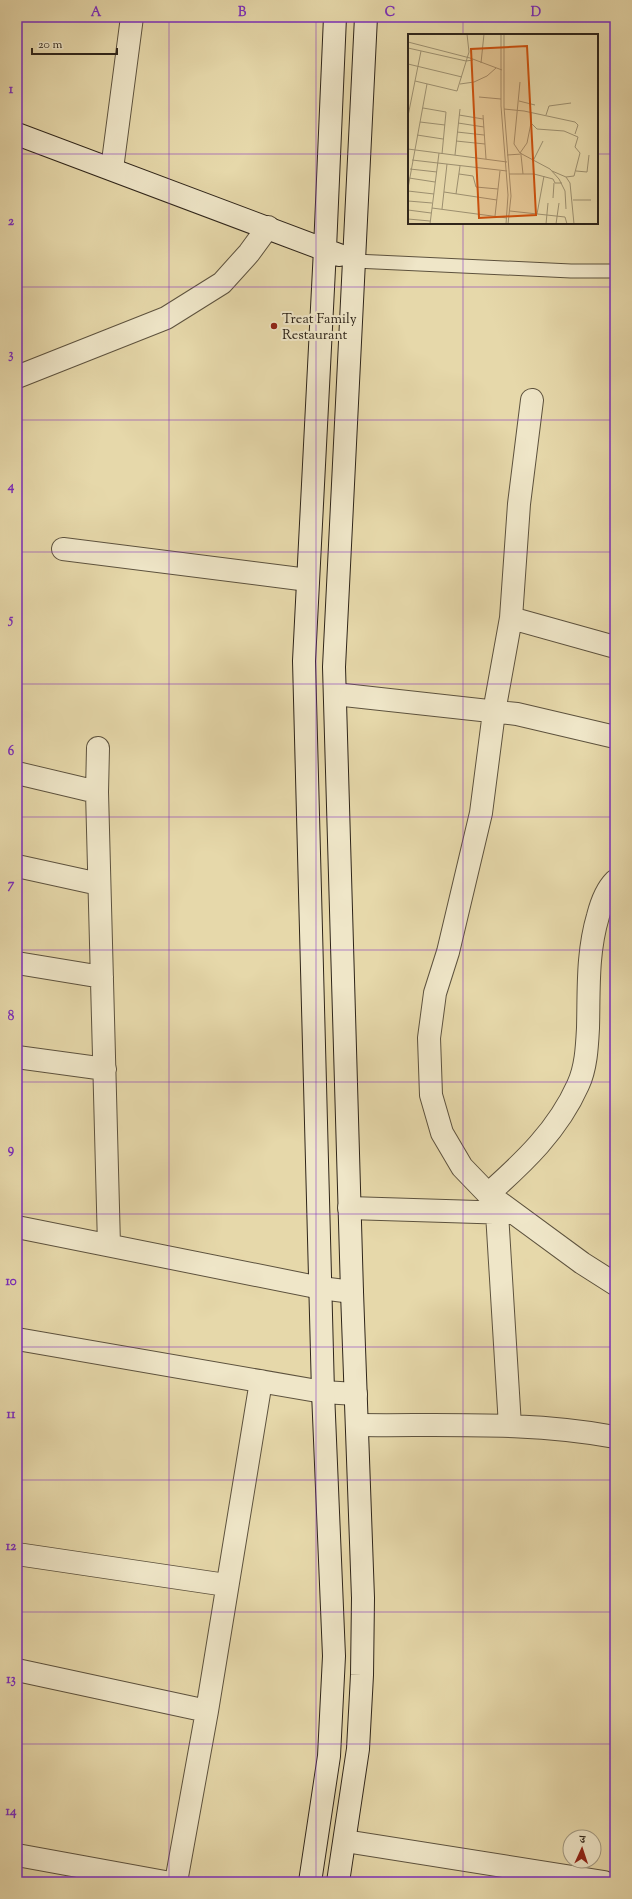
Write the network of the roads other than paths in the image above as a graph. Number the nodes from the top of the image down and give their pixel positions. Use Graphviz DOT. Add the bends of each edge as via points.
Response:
graph roads {
  1 [pos="132,17"];
  2 [pos="335,17"];
  3 [pos="366,17"];
  4 [pos="17,134"];
  5 [pos="112,169"];
  6 [pos="268,228"];
  7 [pos="325,249"];
  8 [pos="355,261"];
  9 [pos="615,271"];
  10 [pos="17,377"];
  11 [pos="532,400"];
  12 [pos="62,549"];
  13 [pos="308,580"];
  14 [pos="511,618"];
  15 [pos="615,647"];
  16 [pos="335,694"];
  17 [pos="494,712"];
  18 [pos="615,737"];
  19 [pos="98,748"];
  20 [pos="17,773"];
  21 [pos="97,792"];
  22 [pos="17,866"];
  23 [pos="615,881"];
  24 [pos="99,884"];
  25 [pos="17,963"];
  26 [pos="102,977"];
  27 [pos="17,1057"];
  28 [pos="105,1069"];
  29 [pos="499,1207"];
  30 [pos="349,1208"];
  31 [pos="17,1227"];
  32 [pos="109,1245"];
  33 [pos="615,1284"];
  34 [pos="321,1288"];
  35 [pos="352,1292"];
  36 [pos="17,1339"];
  37 [pos="261,1381"];
  38 [pos="323,1392"];
  39 [pos="356,1394"];
  40 [pos="357,1426"];
  41 [pos="510,1426"];
  42 [pos="615,1437"];
  43 [pos="17,1554"];
  44 [pos="226,1584"];
  45 [pos="17,1670"];
  46 [pos="206,1711"];
  47 [pos="345,1840"];
  48 [pos="17,1855"];
  49 [pos="154,1881"];
  50 [pos="176,1882"];
  51 [pos="310,1882"];
  52 [pos="338,1882"];
  53 [pos="604,1882"];
  1 -- 5 [label="street"];
  2 -- 7 [label="street"];
  3 -- 8 [label="street"];
  4 -- 5 [label="street"];
  5 -- 6 [label="street"];
  6 -- 7 [label="street"];
  6 -- 10 [label="street" via="222,283 166,318"];
  7 -- 8 [label="street"];
  7 -- 13 [label="street"];
  8 -- 9 [label="lane"];
  8 -- 16 [label="street" via="334,667"];
  11 -- 14 [label="street" via="519,504"];
  12 -- 13 [label="street"];
  13 -- 34 [label="street" via="304,661"];
  14 -- 15 [label="street"];
  14 -- 17 [label="street"];
  16 -- 17 [label="street"];
  16 -- 30 [label="street"];
  17 -- 18 [label="street" via="517,714"];
  17 -- 29 [label="street" via="481,813 448,952 435,993 429,1038 430,1095 442,1133 462,1168"];
  19 -- 21 [label="street"];
  20 -- 21 [label="street"];
  21 -- 24 [label="street"];
  22 -- 24 [label="street"];
  23 -- 29 [label="street" via="602,903 593,934 586,1053 579,1084 558,1122 528,1158"];
  24 -- 26 [label="street"];
  25 -- 26 [label="street"];
  26 -- 28 [label="street"];
  27 -- 28 [label="street"];
  28 -- 32 [label="street"];
  29 -- 30 [label="street"];
  29 -- 33 [label="street"];
  29 -- 41 [label="street"];
  30 -- 35 [label="street"];
  31 -- 32 [label="street"];
  32 -- 34 [label="street"];
  34 -- 35 [label="street"];
  34 -- 38 [label="street"];
  35 -- 39 [label="street"];
  36 -- 37 [label="street"];
  37 -- 38 [label="street"];
  37 -- 44 [label="street"];
  38 -- 39 [label="street"];
  38 -- 51 [label="street" via="334,1656 329,1756"];
  39 -- 40 [label="street"];
  40 -- 41 [label="street"];
  40 -- 47 [label="street" via="363,1598 362,1675 358,1749"];
  41 -- 42 [label="street" via="587,1431"];
  43 -- 44 [label="street"];
  44 -- 46 [label="street"];
  45 -- 46 [label="street"];
  46 -- 50 [label="street"];
  47 -- 52 [label="street"];
  47 -- 53 [label="street"];
  48 -- 49 [label="street"];
}
